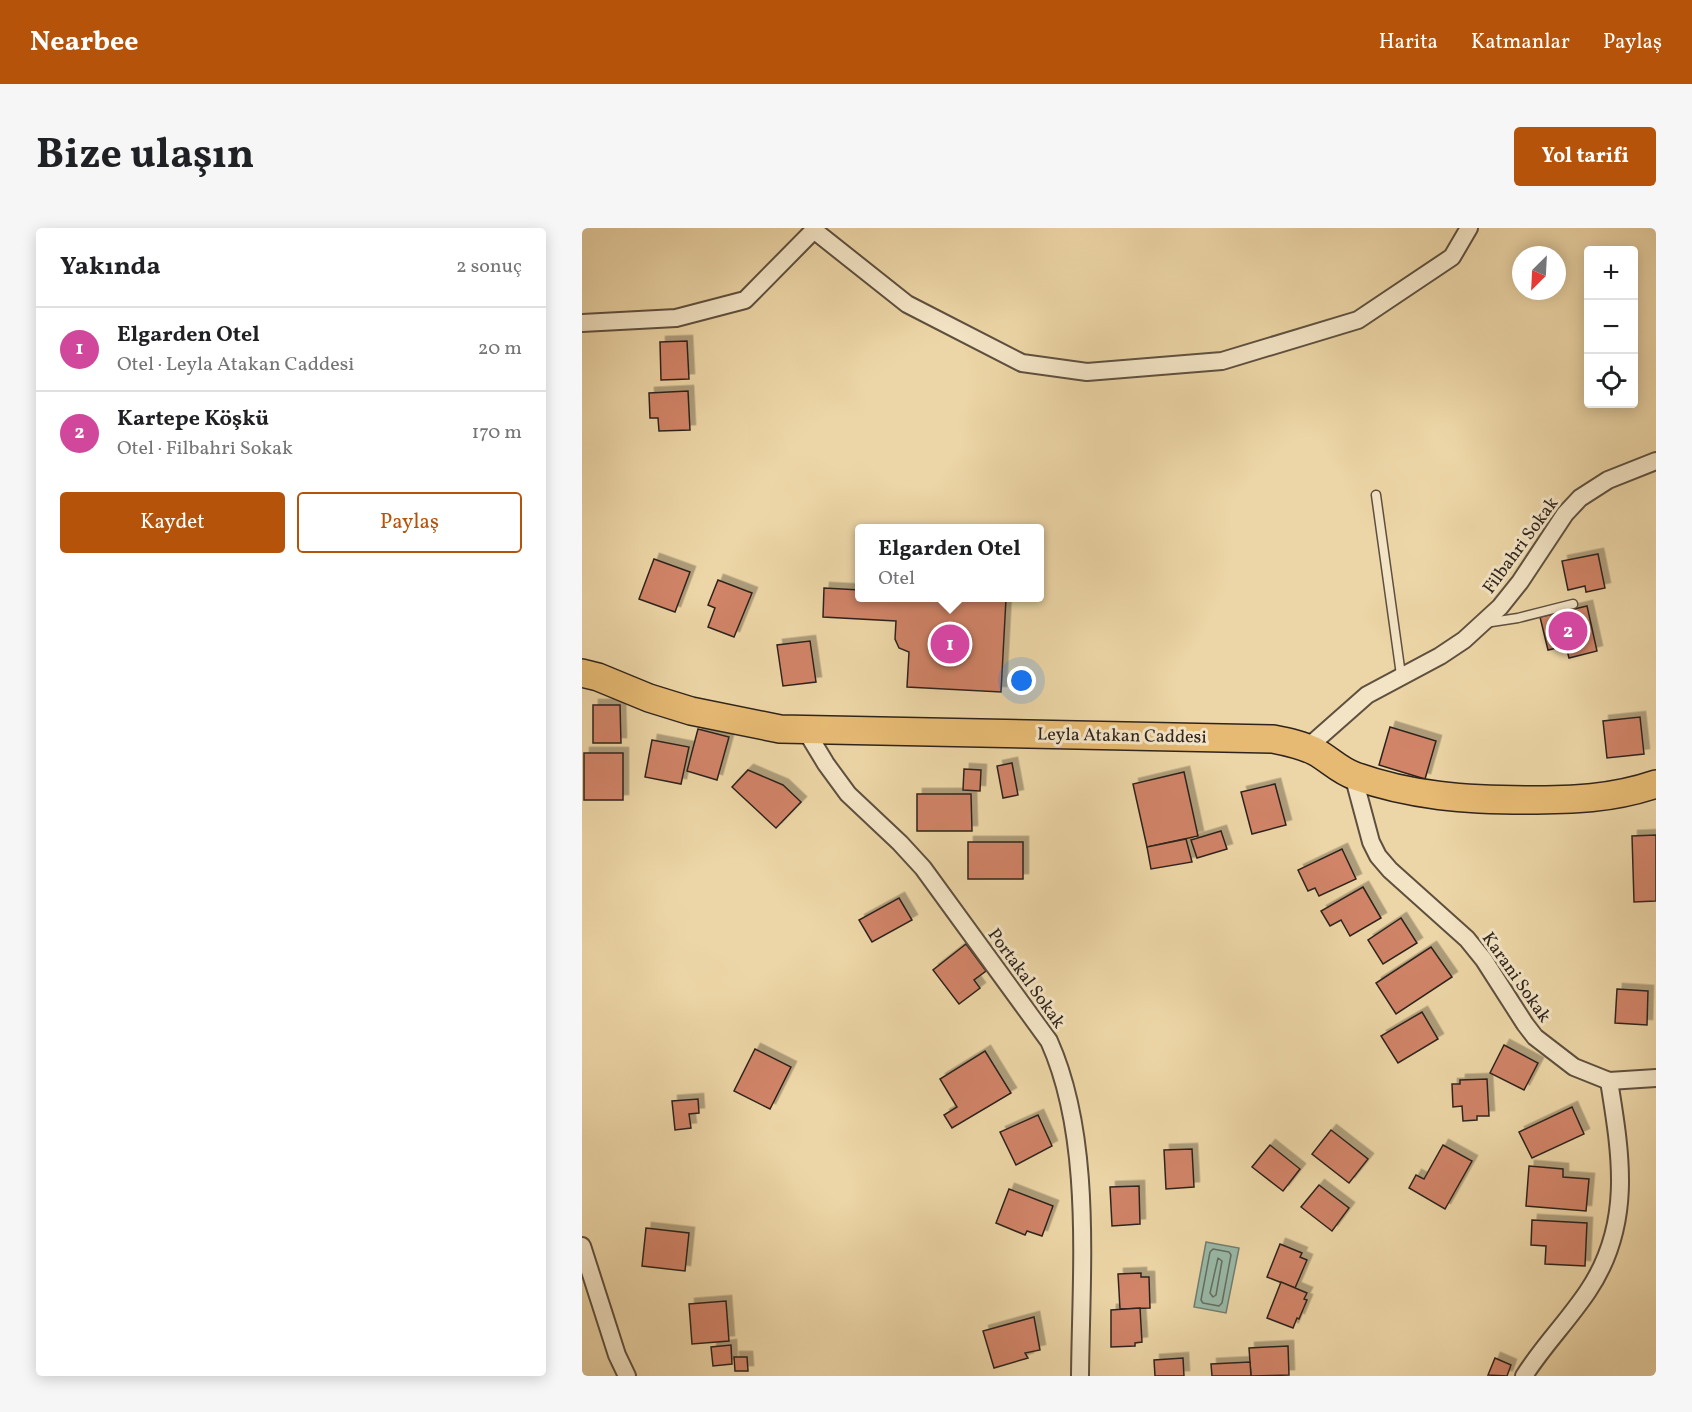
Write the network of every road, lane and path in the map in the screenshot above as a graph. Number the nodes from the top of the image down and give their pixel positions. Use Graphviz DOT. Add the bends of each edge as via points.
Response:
graph roads {
  1 [pos="1469,228"];
  2 [pos="815,230"];
  3 [pos="582,323"];
  4 [pos="1656,461"];
  5 [pos="1376,495"];
  6 [pos="1573,604"];
  7 [pos="1481,624"];
  8 [pos="582,673"];
  9 [pos="1401,675"];
  10 [pos="806,731"];
  11 [pos="1306,748"];
  12 [pos="1353,775"];
  13 [pos="1656,784"];
  14 [pos="1656,1078"];
  15 [pos="1609,1081"];
  16 [pos="582,1246"];
  17 [pos="627,1376"];
  18 [pos="1080,1376"];
  19 [pos="1524,1376"];
  1 -- 2 [label="street" via="1452,257 1359,320 1222,361 1087,372 1022,363 907,304"];
  2 -- 3 [label="street" via="744,300 676,318"];
  4 -- 7 [label="street, Filbahri Sokak" via="1608,480 1580,498 1520,582"];
  5 -- 9 [label="lane"];
  6 -- 7 [label="lane"];
  7 -- 9 [label="street, Filbahri Sokak" via="1440,656"];
  8 -- 10 [label="main road, Leyla Atakan Caddesi" via="691,711"];
  9 -- 11 [label="street, Filbahri Sokak" via="1367,695"];
  10 -- 11 [label="main road, Leyla Atakan Caddesi" via="1242,737 1273,739"];
  10 -- 18 [label="street, Portakal Sokak" via="848,794 923,868 1056,1056 1067,1087 1077,1151 1081,1223"];
  11 -- 12 [label="main road, Leyla Atakan Caddesi"];
  12 -- 13 [label="main road, Leyla Atakan Caddesi" via="1415,793 1460,799 1595,799"];
  12 -- 15 [label="street, Karani Sokak" via="1378,856 1467,939 1535,1037 1574,1066"];
  14 -- 15 [label="street, Karani Sokak"];
  15 -- 19 [label="street" via="1621,1178 1610,1250 1587,1293"];
  16 -- 17 [label="street"];
}
